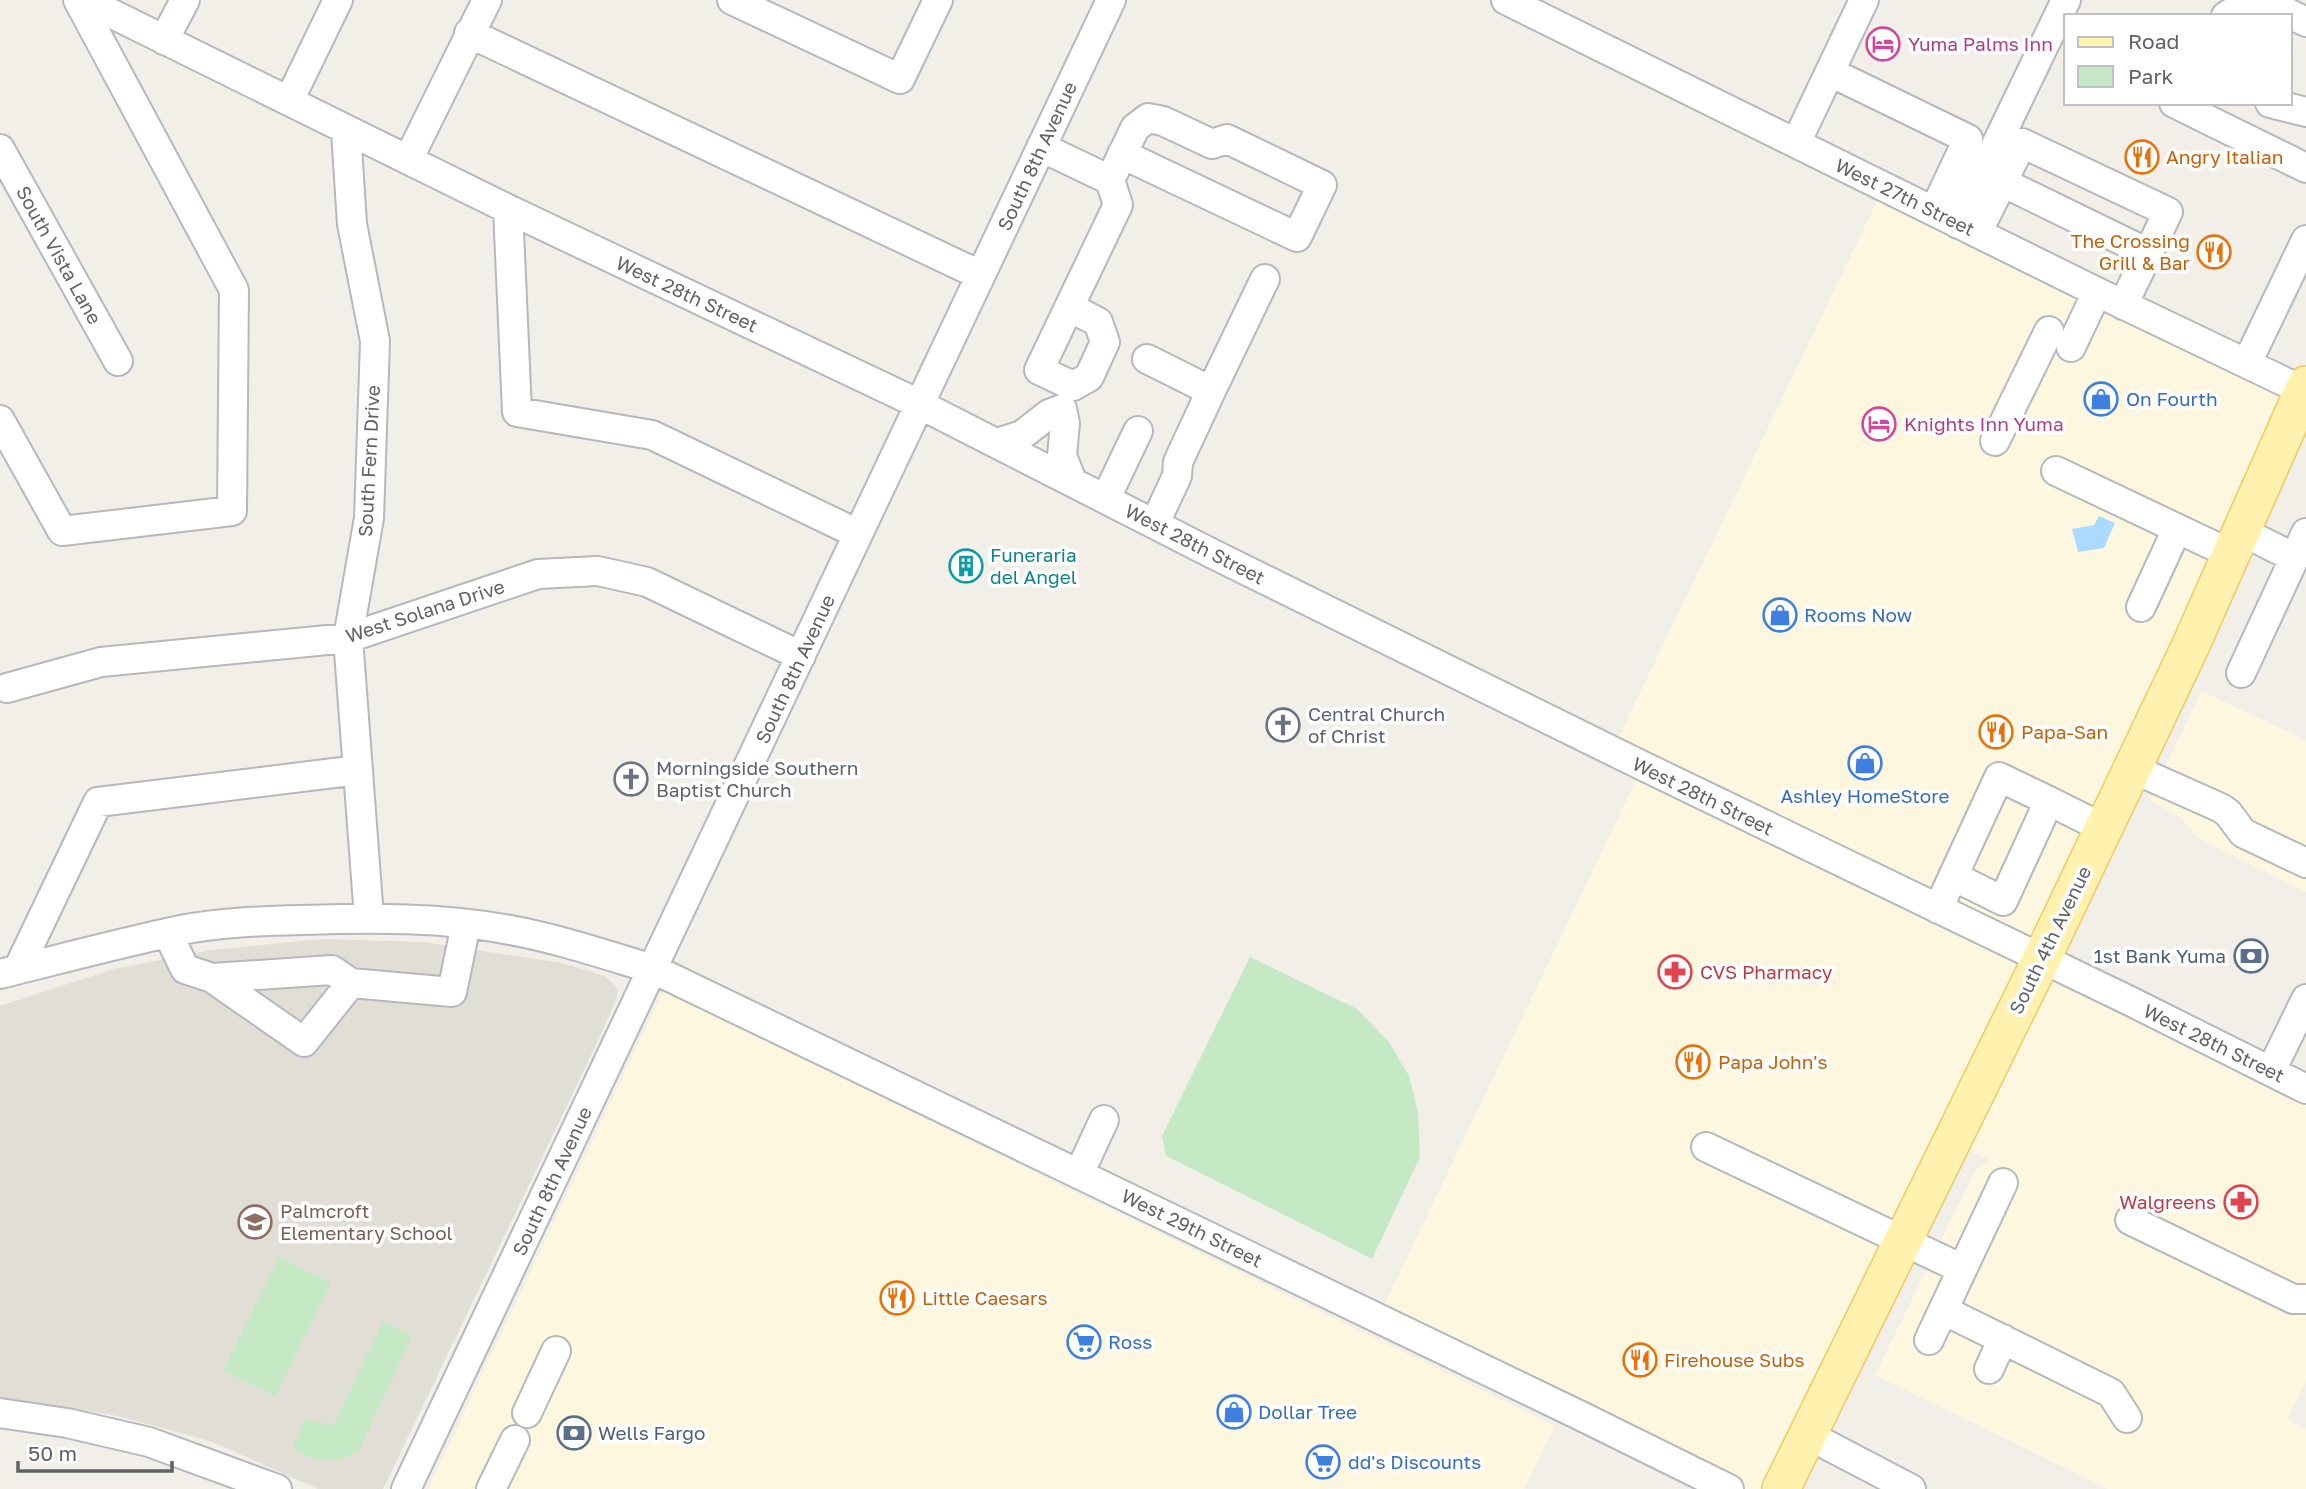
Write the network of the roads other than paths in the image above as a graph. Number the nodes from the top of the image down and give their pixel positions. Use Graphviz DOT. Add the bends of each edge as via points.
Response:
graph roads {
  1 [pos="78,0"];
  2 [pos="84,0"];
  3 [pos="185,0"];
  4 [pos="338,0"];
  5 [pos="487,0"];
  6 [pos="732,0"];
  7 [pos="938,0"];
  8 [pos="1111,0"];
  9 [pos="1506,0"];
  10 [pos="1864,0"];
  11 [pos="2066,0"];
  12 [pos="2262,0"];
  13 [pos="2229,14"];
  14 [pos="2254,14"];
  15 [pos="2290,14"];
  16 [pos="470,33"];
  17 [pos="164,40"];
  18 [pos="2056,46"];
  19 [pos="1830,72"];
  20 [pos="289,102"];
  21 [pos="2178,105"];
  22 [pos="2273,105"];
  23 [pos="2300,108"];
  24 [pos="346,131"];
  25 [pos="1796,143"];
  26 [pos="1041,147"];
  27 [pos="0,149"];
  28 [pos="1122,154"];
  29 [pos="408,160"];
  30 [pos="2306,168"];
  31 [pos="1110,180"];
  32 [pos="2002,182"];
  33 [pos="508,209"];
  34 [pos="1956,223"];
  35 [pos="2306,240"];
  36 [pos="2148,253"];
  37 [pos="980,275"];
  38 [pos="1265,279"];
  39 [pos="2097,292"];
  40 [pos="2123,304"];
  41 [pos="1069,307"];
  42 [pos="1147,359"];
  43 [pos="118,362"];
  44 [pos="2247,363"];
  45 [pos="2305,389"];
  46 [pos="1211,391"];
  47 [pos="1067,398"];
  48 [pos="919,404"];
  49 [pos="0,420"];
  50 [pos="1138,431"];
  51 [pos="1995,441"];
  52 [pos="996,443"];
  53 [pos="2056,471"];
  54 [pos="1072,481"];
  55 [pos="1106,498"];
  56 [pos="1155,523"];
  57 [pos="2177,529"];
  58 [pos="858,534"];
  59 [pos="2236,542"];
  60 [pos="2300,545"];
  61 [pos="2141,607"];
  62 [pos="348,638"];
  63 [pos="801,656"];
  64 [pos="2241,673"];
  65 [pos="2,689"];
  66 [pos="2131,768"];
  67 [pos="358,770"];
  68 [pos="2049,801"];
  69 [pos="2103,828"];
  70 [pos="2306,863"];
  71 [pos="1953,876"];
  72 [pos="1938,909"];
  73 [pos="369,918"];
  74 [pos="466,924"];
  75 [pos="168,934"];
  76 [pos="2042,958"];
  77 [pos="653,970"];
  78 [pos="9,972"];
  79 [pos="212,978"];
  80 [pos="351,983"];
  81 [pos="2306,999"];
  82 [pos="2271,1071"];
  83 [pos="2306,1089"];
  84 [pos="1104,1120"];
  85 [pos="1706,1147"];
  86 [pos="1079,1174"];
  87 [pos="2003,1183"];
  88 [pos="2130,1220"];
  89 [pos="1904,1241"];
  90 [pos="1962,1269"];
  91 [pos="2306,1299"];
  92 [pos="1943,1310"];
  93 [pos="2003,1339"];
  94 [pos="1929,1340"];
  95 [pos="556,1351"];
  96 [pos="1989,1369"];
  97 [pos="0,1413"];
  98 [pos="527,1413"];
  99 [pos="2127,1418"];
  100 [pos="1808,1435"];
  101 [pos="514,1440"];
  102 [pos="277,1489"];
  103 [pos="405,1489"];
  104 [pos="491,1489"];
  105 [pos="1729,1489"];
  106 [pos="1782,1489"];
  107 [pos="1911,1489"];
  1 -- 49 [label="street" via="234,290 232,511 62,531"];
  2 -- 17 [label="street, West 28th Street"];
  3 -- 17 [label="street"];
  4 -- 20 [label="street"];
  5 -- 16 [label="street"];
  6 -- 7 [label="street" via="900,79"];
  8 -- 26 [label="street, South 8th Avenue"];
  9 -- 25 [label="street, West 27th Street"];
  10 -- 19 [label="street"];
  11 -- 18 [label="street"];
  12 -- 15 [label="street"];
  13 -- 14 [label="street" via="2236,10"];
  16 -- 29 [label="street"];
  16 -- 37 [label="street"];
  17 -- 20 [label="street, West 28th Street"];
  18 -- 34 [label="street"];
  19 -- 25 [label="street"];
  19 -- 34 [label="street" via="1968,139"];
  20 -- 24 [label="street, West 28th Street"];
  21 -- 30 [label="street"];
  22 -- 23 [label="street"];
  24 -- 29 [label="street, West 28th Street"];
  24 -- 62 [label="street, South Fern Drive" via="352,224 375,341 369,518"];
  25 -- 34 [label="street, West 27th Street"];
  26 -- 31 [label="street"];
  26 -- 37 [label="street, South 8th Avenue"];
  27 -- 43 [label="street, South Vista Lane"];
  28 -- 28 [label="street" via="1135,128 1148,118 1212,144 1227,139 1322,185 1297,237"];
  28 -- 31 [label="street"];
  29 -- 33 [label="street, West 28th Street"];
  31 -- 41 [label="street" via="1118,205"];
  32 -- 34 [label="street"];
  32 -- 36 [label="street"];
  32 -- 36 [label="street" via="2022,143 2168,212"];
  33 -- 48 [label="street, West 28th Street"];
  33 -- 58 [label="street" via="517,412 652,435"];
  34 -- 39 [label="street, West 27th Street"];
  35 -- 44 [label="street"];
  36 -- 40 [label="street"];
  37 -- 48 [label="street, South 8th Avenue"];
  38 -- 46 [label="street"];
  39 -- 40 [label="street, West 27th Street"];
  39 -- 51 [label="street" via="2060,339"];
  40 -- 44 [label="street, West 27th Street"];
  41 -- 47 [label="street" via="1039,370"];
  41 -- 47 [label="street" via="1098,322 1105,342 1088,376"];
  42 -- 46 [label="street"];
  44 -- 45 [label="street, West 27th Street"];
  45 -- 59 [label="main road, South 4th Avenue"];
  46 -- 56 [label="street"];
  47 -- 52 [label="street" via="1021,435"];
  47 -- 54 [label="street" via="1062,456"];
  48 -- 52 [label="street, West 28th Street"];
  48 -- 58 [label="street, South 8th Avenue"];
  50 -- 55 [label="street"];
  52 -- 54 [label="street, West 28th Street"];
  53 -- 57 [label="street"];
  54 -- 55 [label="street, West 28th Street"];
  55 -- 56 [label="street, West 28th Street"];
  56 -- 72 [label="street, West 28th Street"];
  57 -- 59 [label="street"];
  57 -- 61 [label="street"];
  58 -- 63 [label="street, South 8th Avenue"];
  59 -- 60 [label="street"];
  59 -- 66 [label="main road, South 4th Avenue"];
  60 -- 64 [label="street"];
  62 -- 63 [label="street, West Solana Drive" via="538,574 598,571 647,582"];
  62 -- 65 [label="street, West Solana Drive" via="101,662"];
  62 -- 67 [label="street, South Fern Drive"];
  63 -- 77 [label="street, South 8th Avenue"];
  66 -- 69 [label="main road, South 4th Avenue"];
  66 -- 70 [label="street" via="2221,808 2244,833"];
  67 -- 73 [label="street, South Fern Drive"];
  67 -- 78 [label="street" via="99,802"];
  68 -- 69 [label="street"];
  68 -- 71 [label="street" via="2003,901"];
  68 -- 71 [label="street" via="1999,776"];
  69 -- 76 [label="main road, South 4th Avenue"];
  71 -- 72 [label="street"];
  72 -- 76 [label="street, West 28th Street"];
  73 -- 74 [label="street, West 29th Street"];
  73 -- 75 [label="street, West 29th Street" via="258,921"];
  74 -- 77 [label="street, West 29th Street" via="566,942"];
  74 -- 80 [label="street" via="452,992"];
  75 -- 78 [label="street, West 29th Street"];
  75 -- 79 [label="street" via="184,969"];
  76 -- 82 [label="street, West 28th Street"];
  76 -- 89 [label="main road, South 4th Avenue"];
  77 -- 86 [label="street, West 29th Street"];
  77 -- 103 [label="street, South 8th Avenue"];
  79 -- 80 [label="street" via="332,970"];
  79 -- 80 [label="street" via="304,1042"];
  81 -- 82 [label="street"];
  82 -- 83 [label="street, West 28th Street"];
  84 -- 86 [label="street"];
  85 -- 89 [label="street"];
  86 -- 105 [label="street, West 29th Street"];
  87 -- 90 [label="street"];
  88 -- 91 [label="street" via="2293,1299"];
  89 -- 90 [label="street"];
  89 -- 100 [label="main road, South 4th Avenue"];
  90 -- 92 [label="street"];
  92 -- 93 [label="street"];
  92 -- 94 [label="street"];
  93 -- 96 [label="street"];
  93 -- 99 [label="street" via="2111,1392"];
  95 -- 98 [label="street"];
  97 -- 102 [label="street" via="149,1442"];
  100 -- 106 [label="main road, South 4th Avenue"];
  100 -- 107 [label="street"];
  101 -- 104 [label="street"];
}
